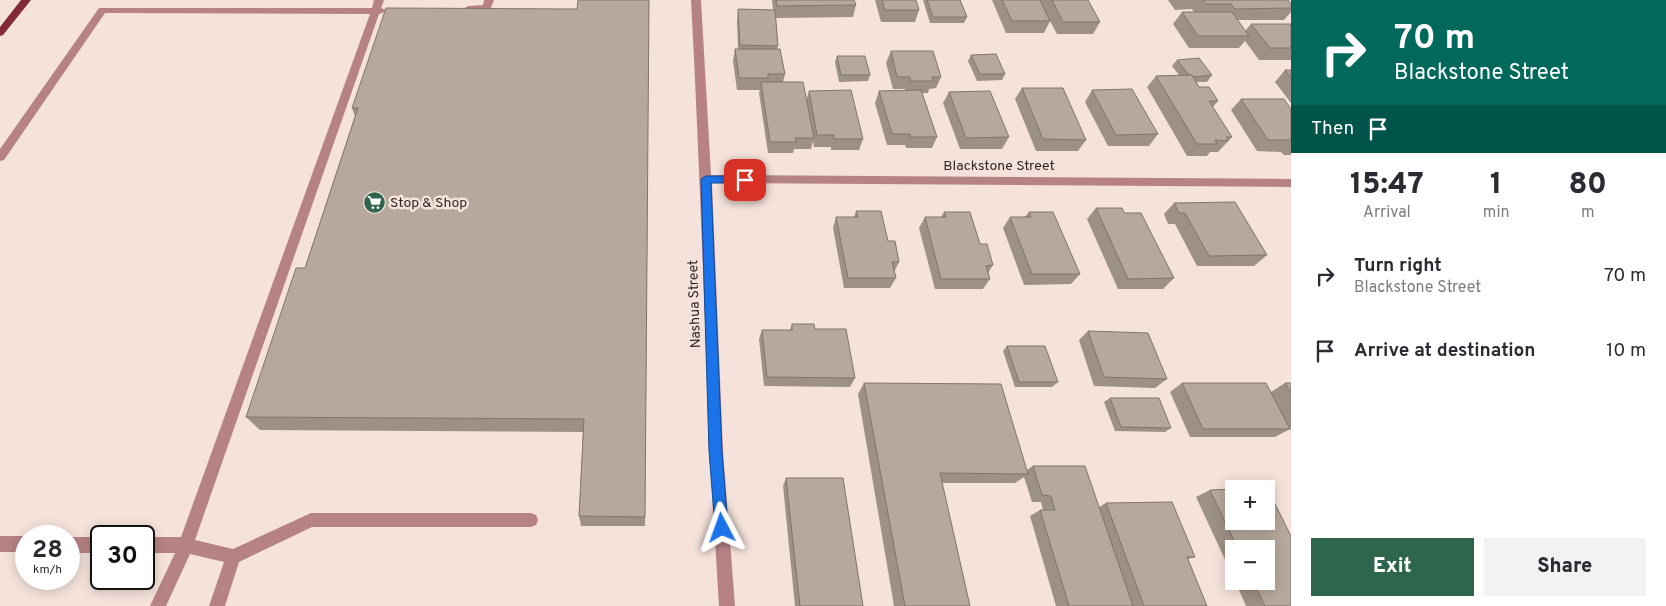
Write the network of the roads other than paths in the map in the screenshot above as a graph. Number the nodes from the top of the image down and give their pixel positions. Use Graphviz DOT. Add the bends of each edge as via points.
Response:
graph roads {
  1 [pos="26,0"];
  2 [pos="489,0"];
  3 [pos="696,0"];
  4 [pos="377,6"];
  5 [pos="459,9"];
  6 [pos="394,10"];
  7 [pos="0,33"];
  8 [pos="0,157"];
  9 [pos="706,179"];
  10 [pos="1291,183"];
  11 [pos="531,520"];
  12 [pos="0,544"];
  13 [pos="15,544"];
  14 [pos="155,545"];
  15 [pos="186,545"];
  16 [pos="232,557"];
  17 [pos="158,606"];
  18 [pos="217,606"];
  19 [pos="727,606"];
  1 -- 7 [label="main road"];
  2 -- 5 [label="street" via="487,8"];
  3 -- 9 [label="street, Nashua Street"];
  4 -- 6 [label="street"];
  4 -- 8 [label="street" via="102,10"];
  4 -- 15 [label="street"];
  9 -- 10 [label="street, Blackstone Street"];
  9 -- 19 [label="street, Nashua Street" via="716,451"];
  11 -- 16 [label="street" via="311,520"];
  12 -- 13 [label="street"];
  14 -- 15 [label="street"];
  15 -- 16 [label="street"];
  15 -- 17 [label="street"];
  16 -- 18 [label="street"];
}
